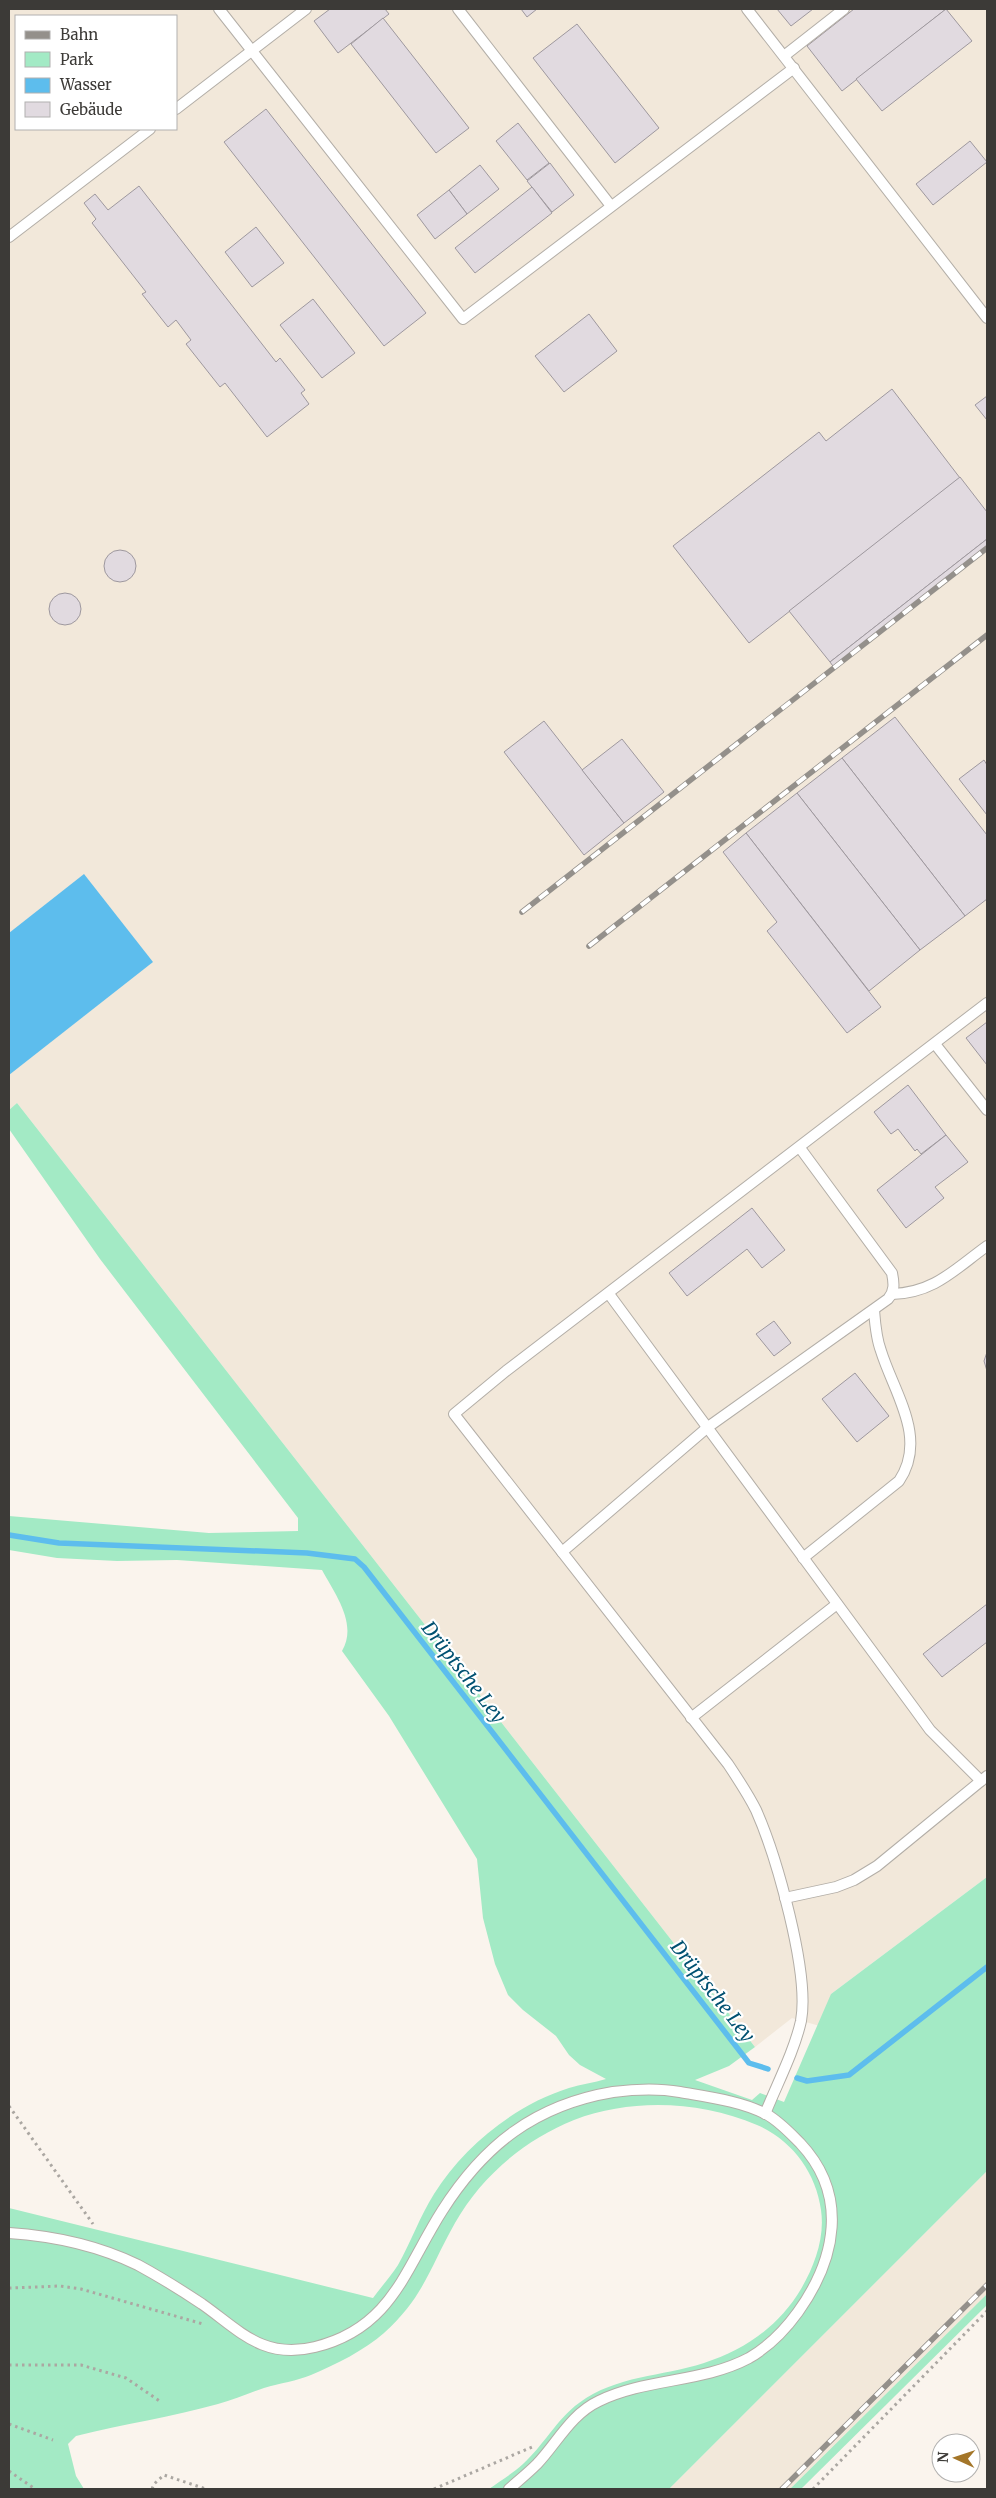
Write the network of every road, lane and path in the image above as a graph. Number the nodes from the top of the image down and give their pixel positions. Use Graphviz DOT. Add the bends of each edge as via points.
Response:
graph roads {
  1 [pos="219,9"];
  2 [pos="306,9"];
  3 [pos="458,9"];
  4 [pos="747,9"];
  5 [pos="844,9"];
  6 [pos="252,51"];
  7 [pos="784,56"];
  8 [pos="794,68"];
  9 [pos="178,107"];
  10 [pos="149,130"];
  11 [pos="611,206"];
  12 [pos="9,237"];
  13 [pos="987,318"];
  14 [pos="987,1004"];
  15 [pos="935,1044"];
  16 [pos="987,1110"];
  17 [pos="800,1148"];
  18 [pos="987,1246"];
  19 [pos="609,1294"];
  20 [pos="892,1294"];
  21 [pos="874,1310"];
  22 [pos="708,1427"];
  23 [pos="562,1552"];
  24 [pos="803,1558"];
  25 [pos="837,1604"];
  26 [pos="691,1718"];
  27 [pos="984,1779"];
  28 [pos="785,1898"];
  29 [pos="9,2106"];
  30 [pos="765,2114"];
  31 [pos="94,2224"];
  32 [pos="9,2234"];
  33 [pos="9,2288"];
  34 [pos="987,2312"];
  35 [pos="206,2324"];
  36 [pos="9,2365"];
  37 [pos="161,2402"];
  38 [pos="9,2424"];
  39 [pos="53,2440"];
  40 [pos="538,2444"];
  41 [pos="9,2471"];
  42 [pos="35,2489"];
  43 [pos="152,2489"];
  44 [pos="206,2489"];
  45 [pos="434,2489"];
  46 [pos="509,2489"];
  47 [pos="813,2489"];
  1 -- 6 [label="lane"];
  2 -- 6 [label="lane"];
  3 -- 11 [label="lane"];
  4 -- 7 [label="lane"];
  5 -- 7 [label="lane"];
  6 -- 9 [label="lane"];
  6 -- 11 [label="lane" via="463,319"];
  7 -- 8 [label="lane"];
  8 -- 11 [label="lane"];
  8 -- 13 [label="lane"];
  10 -- 12 [label="lane"];
  14 -- 15 [label="lane"];
  15 -- 16 [label="lane"];
  15 -- 17 [label="lane"];
  17 -- 19 [label="lane"];
  17 -- 20 [label="lane" via="892,1272"];
  18 -- 20 [label="lane" via="932,1286 918,1292"];
  19 -- 22 [label="lane"];
  19 -- 23 [label="lane" via="454,1414"];
  20 -- 21 [label="lane"];
  21 -- 22 [label="lane"];
  21 -- 24 [label="lane" via="881,1351 895,1383 912,1450 899,1481"];
  22 -- 23 [label="lane"];
  22 -- 24 [label="lane"];
  23 -- 26 [label="lane"];
  24 -- 25 [label="lane"];
  25 -- 26 [label="lane"];
  25 -- 27 [label="lane" via="930,1730"];
  26 -- 28 [label="lane" via="728,1764 749,1797 772,1853"];
  27 -- 28 [label="lane" via="862,1876 836,1887"];
  28 -- 30 [label="lane" via="797,1957 802,2011 798,2033"];
  29 -- 31 [label="path"];
  30 -- 32 [label="lane" via="732,2102 662,2088 591,2096 566,2102 543,2113 499,2142 476,2164 439,2215 387,2304 341,2338 314,2347 294,2350 253,2341 176,2287 135,2264 95,2248 69,2240"];
  30 -- 46 [label="lane" via="782,2125 813,2157 826,2184 832,2208 832,2238 814,2289 789,2324 750,2357 711,2371 640,2387 594,2402 570,2423 536,2465"];
  33 -- 35 [label="path" via="60,2286 81,2289"];
  34 -- 47 [label="path"];
  36 -- 37 [label="path" via="81,2365 126,2378"];
  38 -- 39 [label="path"];
  40 -- 45 [label="path"];
  41 -- 42 [label="path"];
  43 -- 44 [label="path" via="164,2475"];
}
